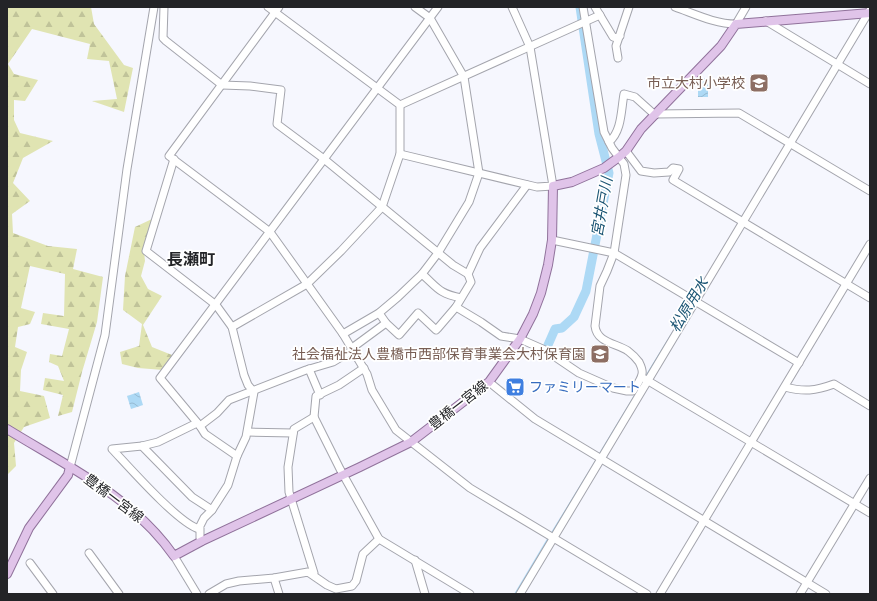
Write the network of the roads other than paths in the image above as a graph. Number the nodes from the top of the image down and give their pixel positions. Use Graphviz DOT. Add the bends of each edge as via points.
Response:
graph roads {
  1 [pos="154,7"];
  2 [pos="164,7"];
  3 [pos="268,7"];
  4 [pos="415,7"];
  5 [pos="438,7"];
  6 [pos="512,7"];
  7 [pos="583,7"];
  8 [pos="595,7"];
  9 [pos="629,7"];
  10 [pos="676,7"];
  11 [pos="746,7"];
  12 [pos="277,10"];
  13 [pos="869,12"];
  14 [pos="600,15"];
  15 [pos="430,18"];
  16 [pos="766,21"];
  17 [pos="583,23"];
  18 [pos="736,24"];
  19 [pos="620,36"];
  20 [pos="530,47"];
  21 [pos="618,58"];
  22 [pos="835,64"];
  23 [pos="464,77"];
  24 [pos="870,84"];
  25 [pos="222,85"];
  26 [pos="377,88"];
  27 [pos="400,105"];
  28 [pos="655,114"];
  29 [pos="608,142"];
  30 [pos="788,142"];
  31 [pos="626,151"];
  32 [pos="400,154"];
  33 [pos="619,157"];
  34 [pos="174,159"];
  35 [pos="324,159"];
  36 [pos="479,173"];
  37 [pos="527,185"];
  38 [pos="553,186"];
  39 [pos="870,191"];
  40 [pos="382,207"];
  41 [pos="741,221"];
  42 [pos="270,232"];
  43 [pos="552,240"];
  44 [pos="870,244"];
  45 [pos="438,253"];
  46 [pos="614,253"];
  47 [pos="422,274"];
  48 [pos="468,274"];
  49 [pos="307,284"];
  50 [pos="846,284"];
  51 [pos="461,298"];
  52 [pos="870,298"];
  53 [pos="694,300"];
  54 [pos="216,305"];
  55 [pos="456,307"];
  56 [pos="379,313"];
  57 [pos="386,324"];
  58 [pos="232,327"];
  59 [pos="343,334"];
  60 [pos="520,339"];
  61 [pos="352,349"];
  62 [pos="799,362"];
  63 [pos="364,368"];
  64 [pos="309,369"];
  65 [pos="645,379"];
  66 [pos="489,382"];
  67 [pos="785,386"];
  68 [pos="253,390"];
  69 [pos="320,395"];
  70 [pos="870,406"];
  71 [pos="314,417"];
  72 [pos="198,424"];
  73 [pos="7,429"];
  74 [pos="248,432"];
  75 [pos="293,433"];
  76 [pos="411,442"];
  77 [pos="750,442"];
  78 [pos="142,446"];
  79 [pos="237,456"];
  80 [pos="599,458"];
  81 [pos="70,467"];
  82 [pos="343,475"];
  83 [pos="870,478"];
  84 [pos="291,500"];
  85 [pos="855,504"];
  86 [pos="212,510"];
  87 [pos="870,513"];
  88 [pos="705,521"];
  89 [pos="199,529"];
  90 [pos="551,537"];
  91 [pos="379,539"];
  92 [pos="202,542"];
  93 [pos="89,553"];
  94 [pos="174,556"];
  95 [pos="416,560"];
  96 [pos="30,563"];
  97 [pos="7,574"];
  98 [pos="313,574"];
  99 [pos="274,578"];
  100 [pos="807,582"];
  101 [pos="53,594"];
  102 [pos="119,594"];
  103 [pos="197,594"];
  104 [pos="210,594"];
  105 [pos="279,594"];
  106 [pos="425,594"];
  107 [pos="470,594"];
  108 [pos="520,594"];
  109 [pos="647,594"];
  110 [pos="660,594"];
  111 [pos="800,594"];
  112 [pos="826,594"];
  1 -- 81 [label="street" via="127,169 105,335"];
  2 -- 25 [label="street" via="166,41"];
  3 -- 12 [label="street"];
  4 -- 15 [label="street"];
  5 -- 15 [label="street"];
  6 -- 20 [label="street"];
  7 -- 17 [label="street"];
  8 -- 14 [label="street"];
  9 -- 19 [label="street"];
  10 -- 18 [label="street" via="710,20"];
  11 -- 18 [label="street"];
  12 -- 25 [label="street"];
  12 -- 26 [label="street"];
  13 -- 16 [label="main road"];
  13 -- 22 [label="street"];
  14 -- 17 [label="street"];
  14 -- 19 [label="street" via="613,37"];
  15 -- 23 [label="street"];
  15 -- 26 [label="street"];
  16 -- 18 [label="main road"];
  16 -- 22 [label="street"];
  17 -- 20 [label="street"];
  17 -- 29 [label="street" via="602,125"];
  18 -- 28 [label="main road" via="721,46"];
  19 -- 21 [label="street" via="616,46"];
  20 -- 23 [label="street"];
  20 -- 38 [label="street"];
  22 -- 24 [label="street"];
  22 -- 30 [label="street"];
  23 -- 27 [label="street"];
  23 -- 36 [label="street"];
  25 -- 34 [label="street" via="169,156"];
  25 -- 35 [label="street" via="282,90 277,124"];
  26 -- 27 [label="street"];
  26 -- 35 [label="street"];
  27 -- 32 [label="street"];
  28 -- 29 [label="street" via="635,97 624,94 619,128"];
  28 -- 30 [label="street" via="740,113"];
  28 -- 31 [label="main road"];
  29 -- 33 [label="street"];
  30 -- 39 [label="street"];
  30 -- 41 [label="street"];
  31 -- 33 [label="main road"];
  31 -- 41 [label="street" via="641,171 654,173 679,169 673,180"];
  32 -- 36 [label="street"];
  32 -- 40 [label="street"];
  33 -- 38 [label="main road" via="604,168 572,182"];
  33 -- 46 [label="street" via="624,164 626,175"];
  34 -- 42 [label="street"];
  34 -- 54 [label="street" via="146,250"];
  35 -- 40 [label="street"];
  35 -- 42 [label="street"];
  36 -- 37 [label="street"];
  36 -- 45 [label="street" via="469,202"];
  37 -- 38 [label="street"];
  37 -- 48 [label="street" via="480,248"];
  38 -- 43 [label="main road, 豊橋一宮線"];
  40 -- 45 [label="street"];
  40 -- 49 [label="street"];
  41 -- 50 [label="street"];
  41 -- 53 [label="street"];
  42 -- 49 [label="street"];
  42 -- 54 [label="street"];
  43 -- 46 [label="street"];
  43 -- 60 [label="main road, 豊橋一宮線" via="541,293"];
  44 -- 50 [label="street"];
  45 -- 47 [label="street"];
  45 -- 48 [label="street"];
  46 -- 53 [label="street"];
  46 -- 65 [label="street" via="600,286 596,331 601,338 632,354 642,368"];
  47 -- 51 [label="street" via="445,294"];
  47 -- 56 [label="street"];
  48 -- 51 [label="street" via="471,282"];
  49 -- 58 [label="street"];
  49 -- 59 [label="street"];
  50 -- 52 [label="street"];
  50 -- 62 [label="street"];
  51 -- 55 [label="street"];
  53 -- 62 [label="street"];
  53 -- 65 [label="street"];
  54 -- 58 [label="street"];
  54 -- 72 [label="street" via="160,378"];
  55 -- 57 [label="street" via="436,330 418,313 399,335"];
  55 -- 60 [label="street" via="501,336"];
  56 -- 57 [label="street"];
  56 -- 59 [label="street"];
  57 -- 61 [label="street"];
  58 -- 68 [label="street" via="244,375 248,386"];
  59 -- 61 [label="street"];
  60 -- 65 [label="street" via="545,350 579,373 613,388 633,391"];
  60 -- 66 [label="main road, 豊橋一宮線"];
  61 -- 63 [label="street"];
  61 -- 64 [label="street" via="333,362"];
  62 -- 67 [label="street"];
  63 -- 69 [label="street"];
  63 -- 76 [label="street" via="372,390 396,430"];
  64 -- 68 [label="street"];
  64 -- 69 [label="street"];
  65 -- 77 [label="street"];
  65 -- 80 [label="street"];
  66 -- 76 [label="main road, 豊橋一宮線"];
  66 -- 80 [label="street" via="535,419"];
  67 -- 70 [label="street" via="810,391 834,384"];
  67 -- 77 [label="street"];
  68 -- 72 [label="street" via="230,400 217,413"];
  68 -- 74 [label="street"];
  69 -- 71 [label="street" via="316,396"];
  71 -- 75 [label="street" via="294,429"];
  71 -- 82 [label="street"];
  72 -- 78 [label="street" via="158,442"];
  72 -- 79 [label="street" via="204,434"];
  73 -- 81 [label="main road"];
  74 -- 75 [label="street"];
  74 -- 79 [label="street"];
  75 -- 84 [label="street" via="288,474"];
  76 -- 82 [label="main road, 豊橋一宮線"];
  76 -- 90 [label="street" via="470,488"];
  77 -- 85 [label="street"];
  77 -- 88 [label="street"];
  78 -- 86 [label="street" via="192,497"];
  78 -- 89 [label="street" via="112,449 177,514"];
  79 -- 86 [label="street" via="228,485"];
  80 -- 88 [label="street"];
  80 -- 90 [label="street"];
  81 -- 94 [label="main road, 豊橋一宮線" via="134,510 158,534"];
  81 -- 97 [label="main road, 豊橋一宮線" via="68,475 29,528"];
  82 -- 84 [label="main road, 豊橋一宮線"];
  82 -- 91 [label="street"];
  83 -- 85 [label="street"];
  84 -- 92 [label="main road, 豊橋一宮線"];
  84 -- 98 [label="street"];
  85 -- 87 [label="street"];
  85 -- 100 [label="street"];
  86 -- 89 [label="street" via="204,518"];
  88 -- 100 [label="street"];
  88 -- 110 [label="street"];
  89 -- 92 [label="street"];
  90 -- 108 [label="street"];
  90 -- 109 [label="street"];
  91 -- 95 [label="street"];
  91 -- 98 [label="street" via="363,554 356,581 352,586 336,589"];
  92 -- 94 [label="main road, 豊橋一宮線"];
  93 -- 102 [label="street"];
  94 -- 103 [label="street"];
  95 -- 106 [label="street"];
  95 -- 107 [label="street"];
  96 -- 101 [label="street"];
  98 -- 99 [label="street" via="308,572"];
  99 -- 104 [label="street" via="226,584"];
  99 -- 105 [label="street"];
  100 -- 111 [label="street"];
  100 -- 112 [label="street"];
}
